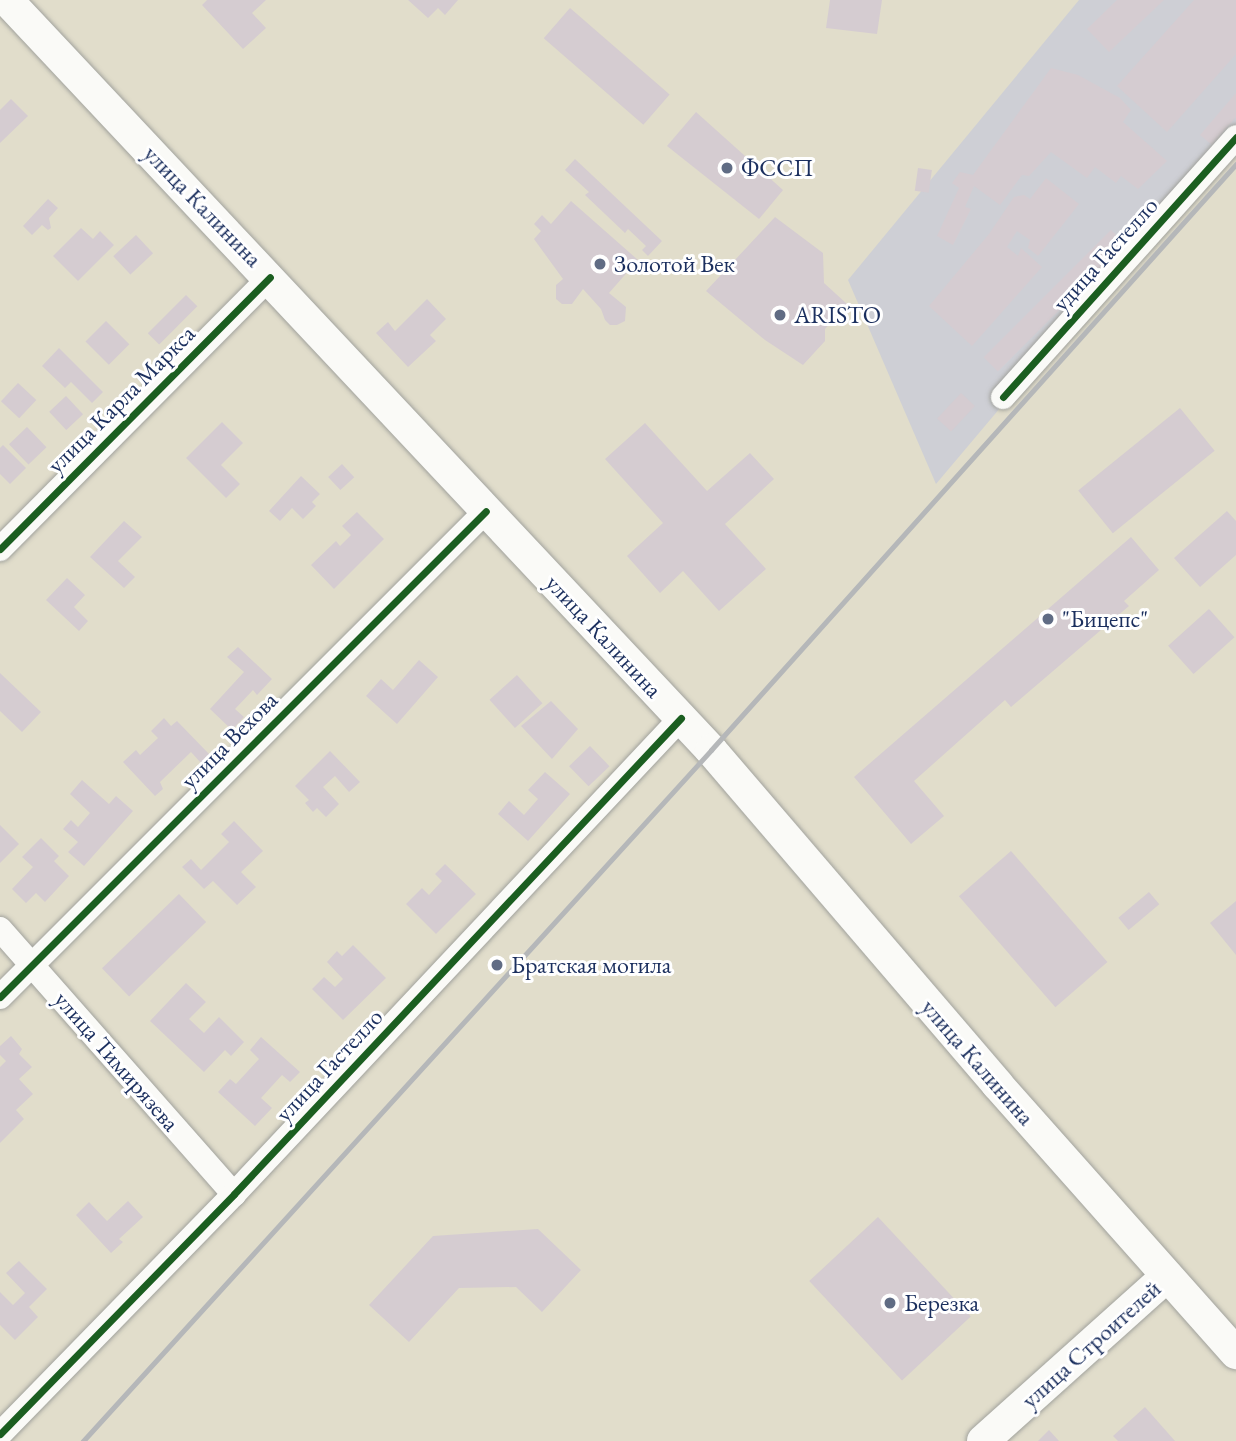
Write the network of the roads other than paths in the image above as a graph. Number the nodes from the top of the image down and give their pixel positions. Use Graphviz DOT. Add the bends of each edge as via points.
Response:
graph roads {
  1 [pos="7,11"];
  2 [pos="1236,137"];
  3 [pos="270,277"];
  4 [pos="1003,397"];
  5 [pos="486,511"];
  6 [pos="0,549"];
  7 [pos="681,718"];
  8 [pos="0,929"];
  9 [pos="33,965"];
  10 [pos="0,997"];
  11 [pos="234,1194"];
  12 [pos="1167,1276"];
  13 [pos="1236,1353"];
  14 [pos="0,1434"];
  15 [pos="983,1441"];
  1 -- 3 [label="main road, улица Калинина"];
  2 -- 4 [label="street, удица Гастелло"];
  3 -- 5 [label="main road, улица Калинина"];
  3 -- 6 [label="street, улица Карла Маркса"];
  5 -- 7 [label="main road, улица Калинина"];
  5 -- 9 [label="street, улица Вехова"];
  7 -- 11 [label="street, улица Гастелло"];
  7 -- 12 [label="main road, улица Калинина"];
  8 -- 9 [label="street, улица Тимирязева"];
  9 -- 10 [label="street, улица Вехова"];
  9 -- 11 [label="street, улица Тимирязева"];
  11 -- 14 [label="street, улица Гастелло"];
  12 -- 13 [label="main road, улица Калинина"];
  12 -- 15 [label="main road, улица Строителей"];
}
